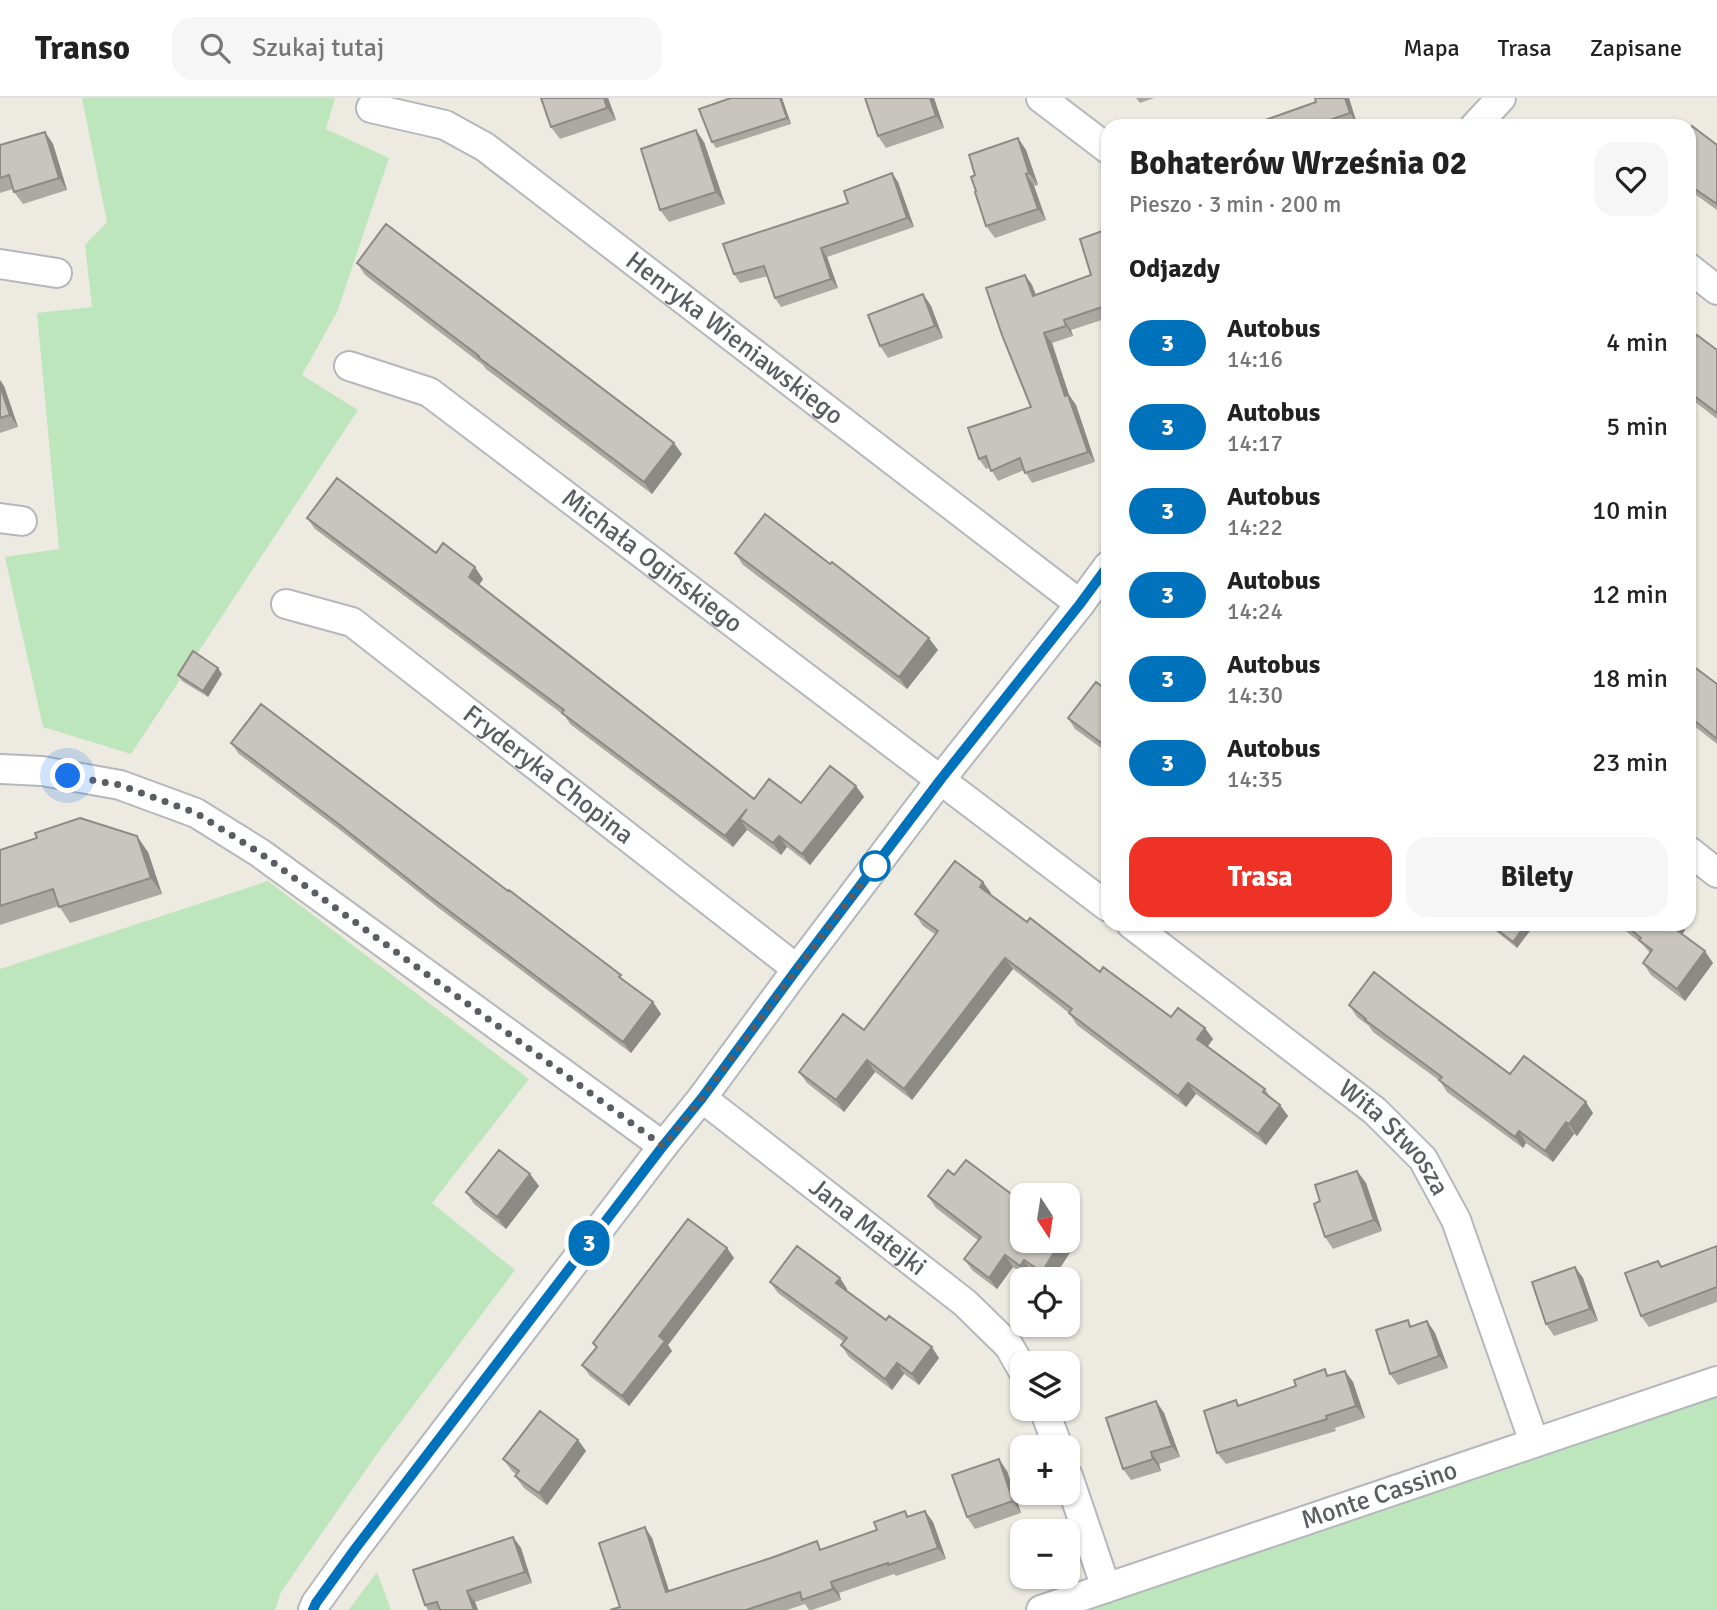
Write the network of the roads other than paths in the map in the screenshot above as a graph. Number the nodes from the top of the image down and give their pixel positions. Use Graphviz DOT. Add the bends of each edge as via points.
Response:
graph roads {
  1 [pos="1041,98"];
  2 [pos="371,108"];
  3 [pos="1101,144"];
  4 [pos="0,264"];
  5 [pos="57,273"];
  6 [pos="1696,274"];
  7 [pos="1717,290"];
  8 [pos="349,366"];
  9 [pos="1101,576"];
  10 [pos="286,604"];
  11 [pos="1080,604"];
  12 [pos="0,769"];
  13 [pos="941,779"];
  14 [pos="1696,856"];
  15 [pos="1717,873"];
  16 [pos="1101,901"];
  17 [pos="1139,931"];
  18 [pos="797,969"];
  19 [pos="702,1098"];
  20 [pos="663,1146"];
  21 [pos="1012,1351"];
  22 [pos="1717,1381"];
  23 [pos="1534,1442"];
  24 [pos="1078,1505"];
  25 [pos="1106,1588"];
  26 [pos="313,1610"];
  27 [pos="1041,1610"];
  1 -- 3 [label="street"];
  2 -- 11 [label="street, Henryka Wieniawskiego" via="445,125 485,147"];
  4 -- 5 [label="street"];
  6 -- 7 [label="street"];
  8 -- 13 [label="street, Michała Ogińskiego" via="429,392"];
  9 -- 11 [label="street"];
  10 -- 18 [label="street, Fryderyka Chopina" via="352,622"];
  11 -- 13 [label="street"];
  12 -- 20 [label="street" via="42,771 120,785 196,813 260,853"];
  13 -- 16 [label="street"];
  13 -- 18 [label="street"];
  14 -- 15 [label="street"];
  17 -- 23 [label="street, Wita Stwosza" via="1375,1111 1423,1159 1456,1220"];
  18 -- 19 [label="street"];
  19 -- 20 [label="street"];
  19 -- 21 [label="street, Jana Matejki" via="964,1303"];
  20 -- 26 [label="street"];
  22 -- 23 [label="street, Monte Cassino"];
  23 -- 25 [label="street, Monte Cassino"];
  24 -- 25 [label="street"];
  25 -- 27 [label="street, Monte Cassino"];
}
